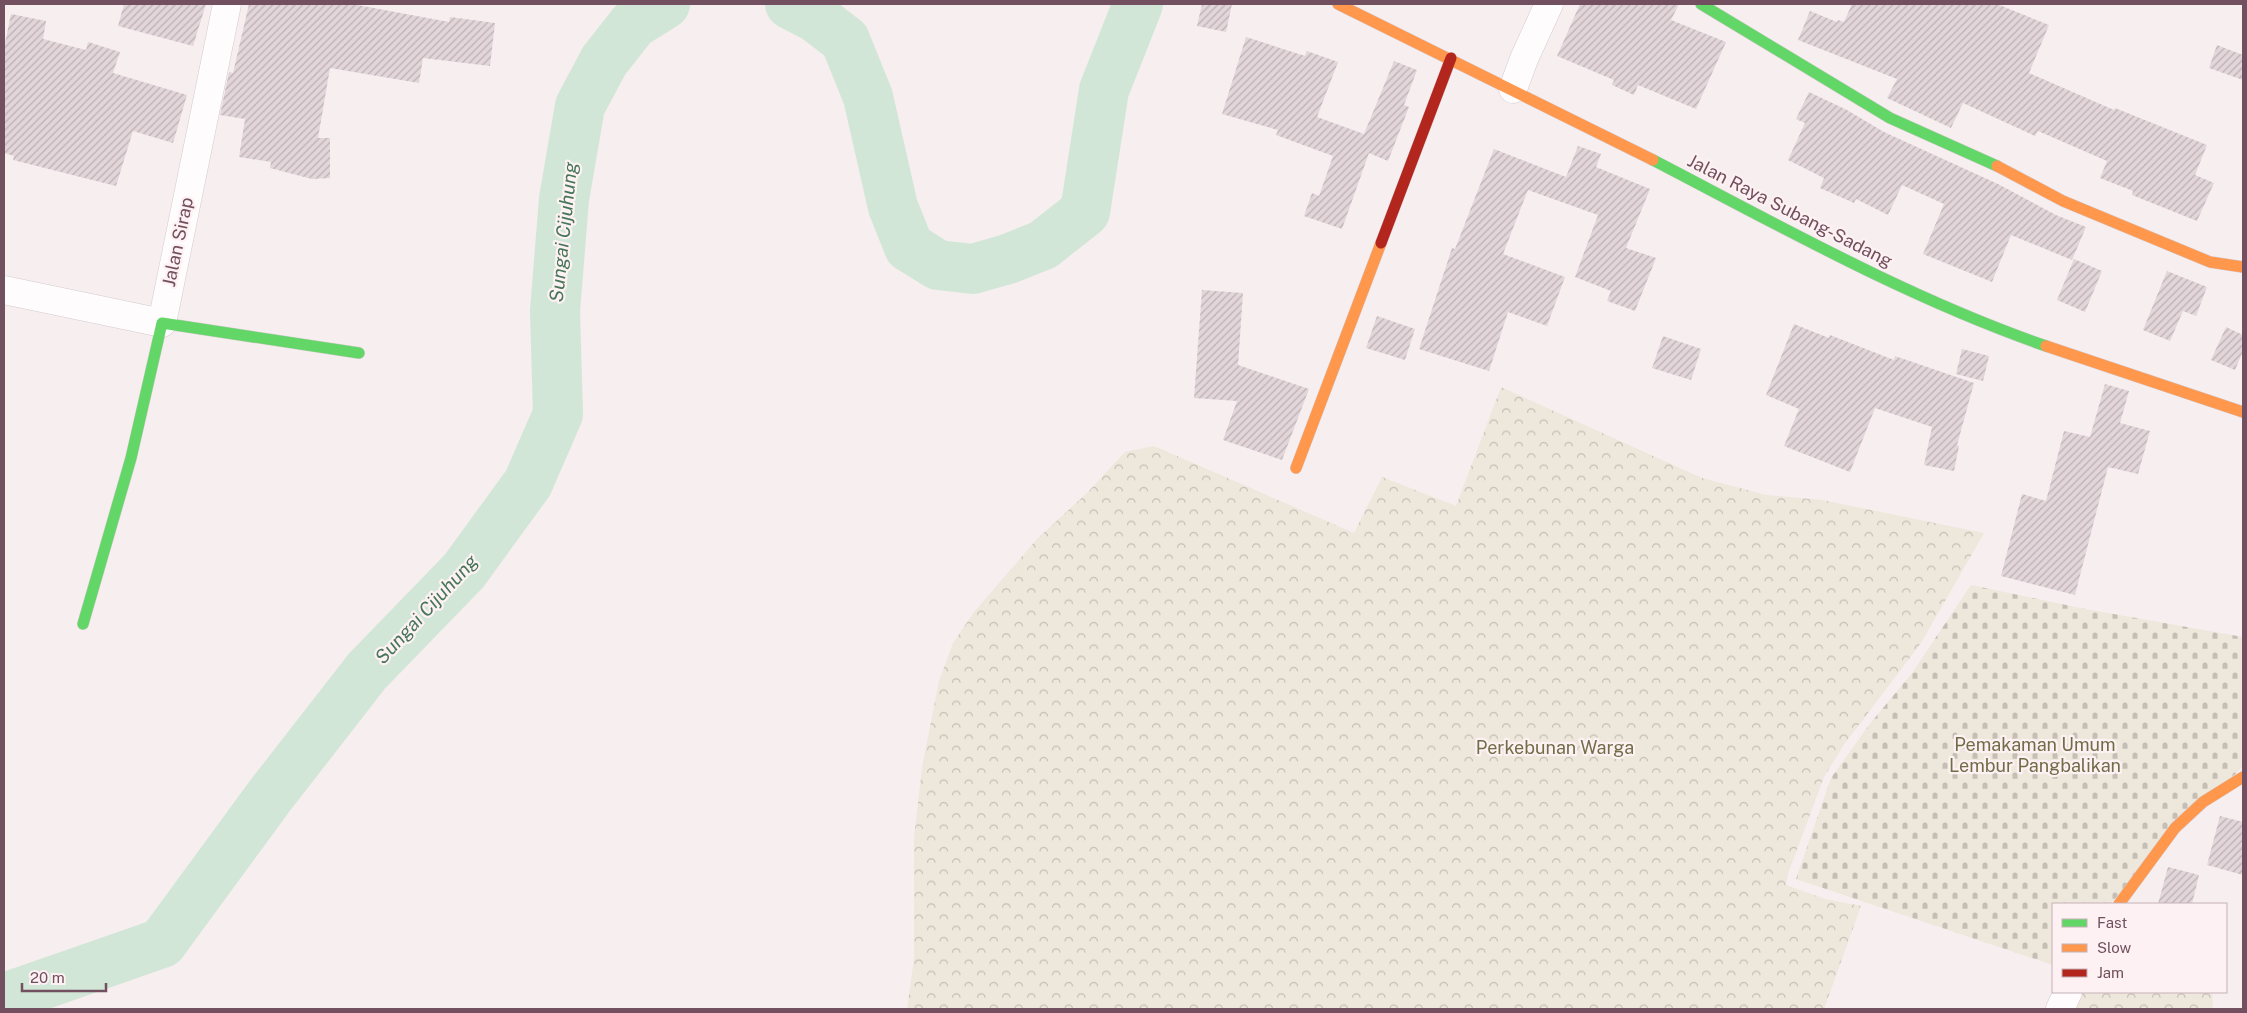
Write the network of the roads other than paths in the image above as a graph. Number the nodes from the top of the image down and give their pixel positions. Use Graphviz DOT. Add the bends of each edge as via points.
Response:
graph roads {
  1 [pos="227,4"];
  2 [pos="1338,4"];
  3 [pos="1549,4"];
  4 [pos="1701,4"];
  5 [pos="1451,58"];
  6 [pos="1513,89"];
  7 [pos="2243,266"];
  8 [pos="4,290"];
  9 [pos="162,323"];
  10 [pos="359,353"];
  11 [pos="2243,412"];
  12 [pos="1296,468"];
  13 [pos="83,624"];
  14 [pos="2243,777"];
  15 [pos="2120,903"];
  16 [pos="2068,993"];
  17 [pos="2060,1009"];
  1 -- 9 [label="street, Jalan Sirap"];
  2 -- 5 [label="street, Jalan Raya Subang-Sadang"];
  3 -- 6 [label="street"];
  4 -- 7 [label="street" via="1890,118 2005,170 2063,201 2210,262"];
  5 -- 6 [label="street, Jalan Raya Subang-Sadang"];
  5 -- 12 [label="street"];
  6 -- 11 [label="street, Jalan Raya Subang-Sadang" via="1851,264 1924,298 2019,337"];
  8 -- 9 [label="street"];
  9 -- 10 [label="street"];
  9 -- 13 [label="street" via="131,458"];
  14 -- 15 [label="street" via="2203,802 2174,828"];
  16 -- 17 [label="street"];
}
